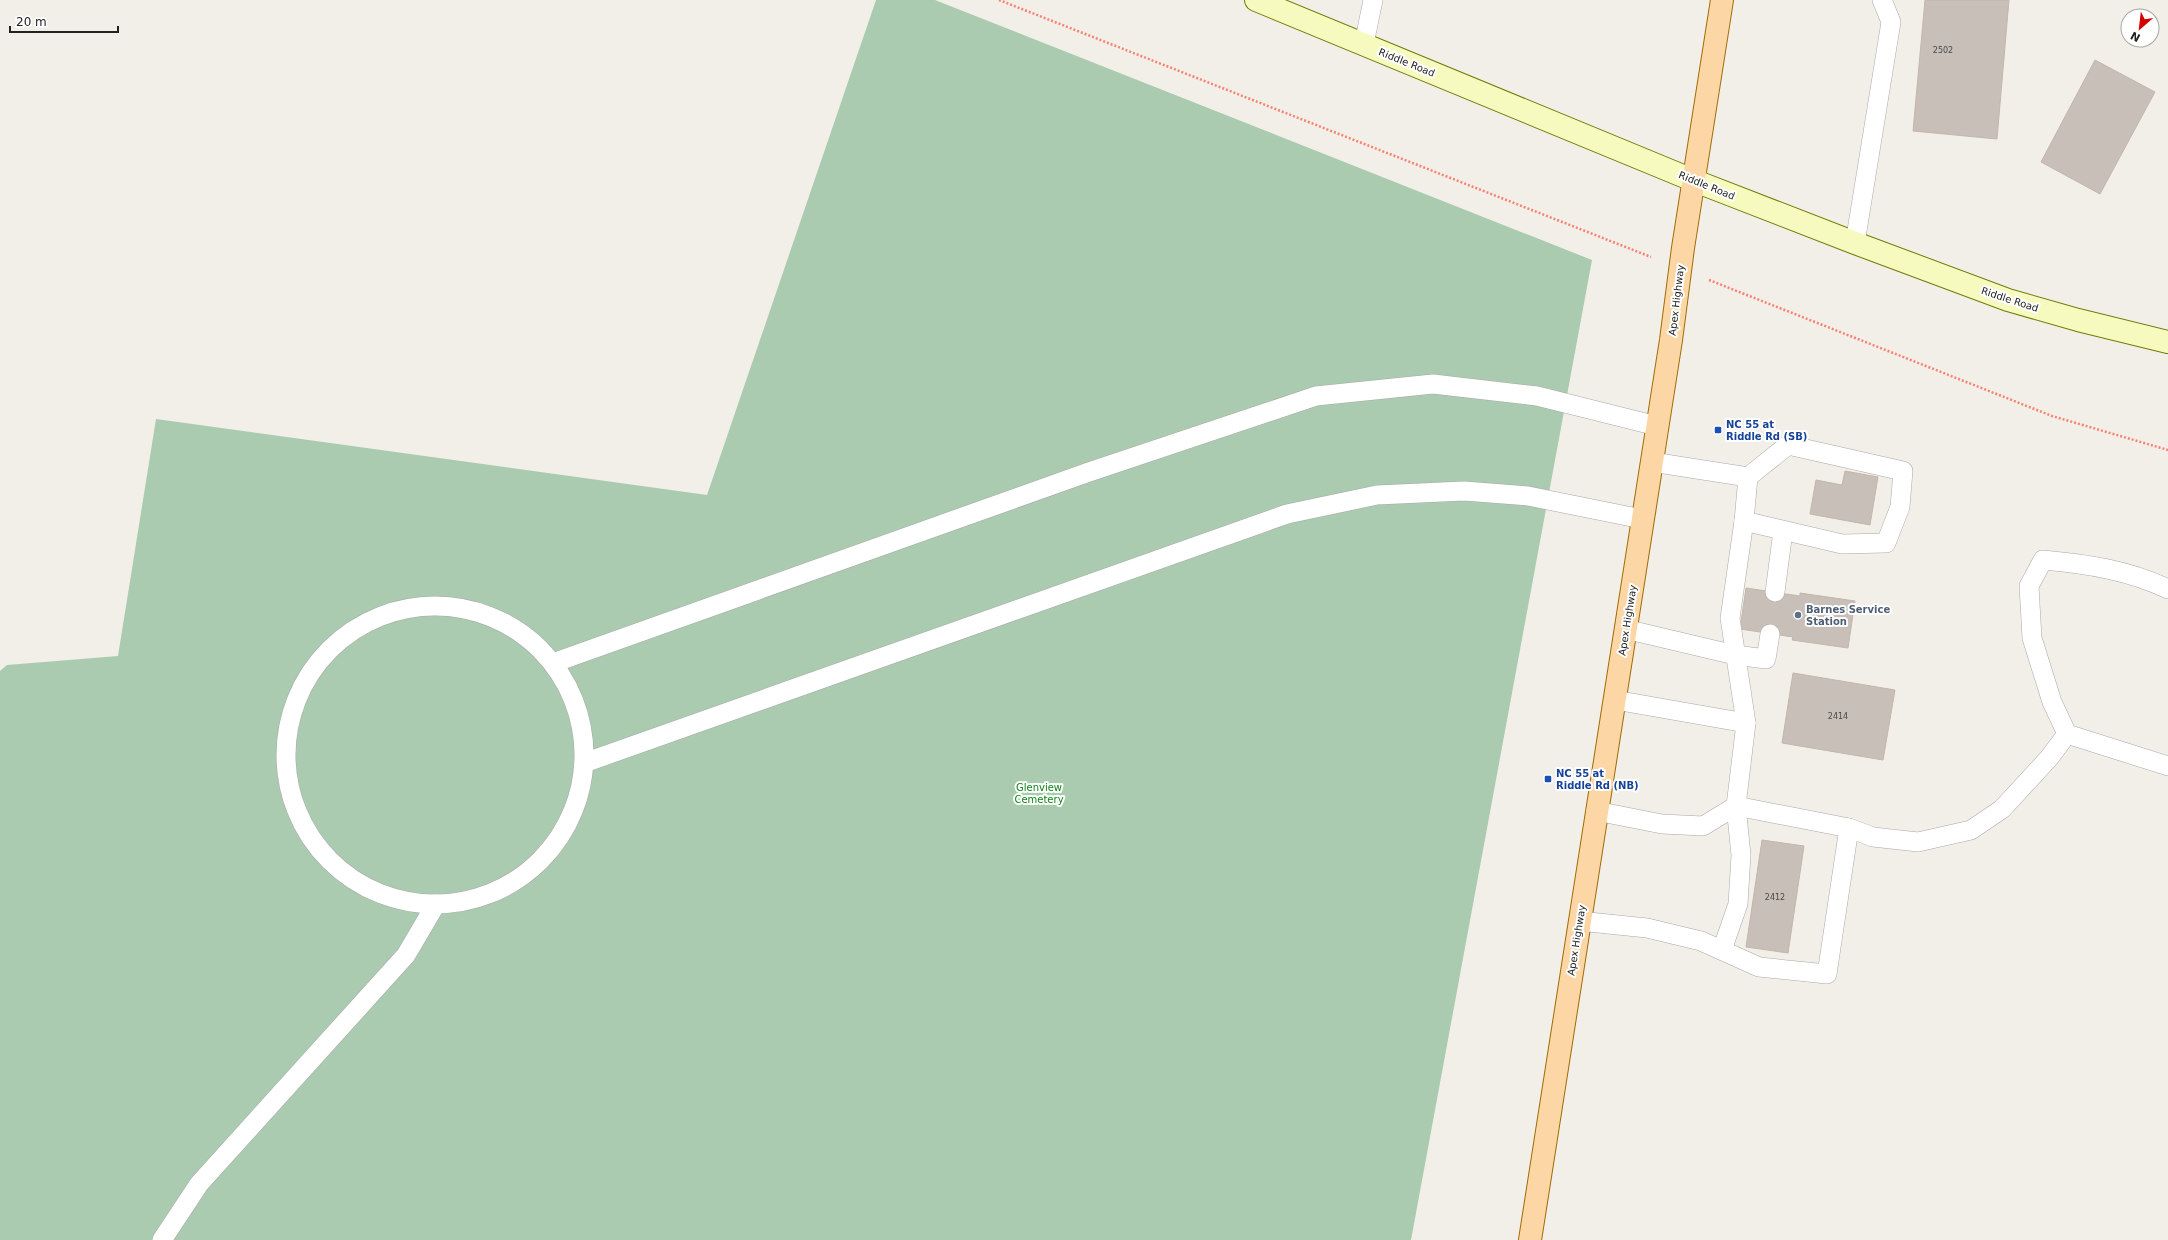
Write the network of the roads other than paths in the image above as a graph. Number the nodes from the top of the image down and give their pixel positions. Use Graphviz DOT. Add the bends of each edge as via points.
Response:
graph roads {
  1 [pos="1256,0"];
  2 [pos="1373,0"];
  3 [pos="1722,0"];
  4 [pos="1882,0"];
  5 [pos="1364,44"];
  6 [pos="1695,181"];
  7 [pos="1855,243"];
  8 [pos="2168,342"];
  9 [pos="1657,426"];
  10 [pos="1652,462"];
  11 [pos="1748,477"];
  12 [pos="1642,519"];
  13 [pos="1744,522"];
  14 [pos="1783,530"];
  15 [pos="2168,589"];
  16 [pos="1775,592"];
  17 [pos="1625,629"];
  18 [pos="1770,634"];
  19 [pos="1735,654"];
  20 [pos="553,663"];
  21 [pos="1615,700"];
  22 [pos="1746,723"];
  23 [pos="2067,734"];
  24 [pos="584,763"];
  25 [pos="2168,766"];
  26 [pos="1736,806"];
  27 [pos="1596,811"];
  28 [pos="1849,828"];
  29 [pos="436,904"];
  30 [pos="1579,921"];
  31 [pos="1722,950"];
  32 [pos="162,1240"];
  33 [pos="1530,1240"];
  1 -- 5 [label="main road, Riddle Road"];
  2 -- 5 [label="lane"];
  3 -- 6 [label="main road, Apex Highway"];
  4 -- 7 [label="lane" via="1892,22"];
  5 -- 6 [label="main road, Riddle Road"];
  6 -- 7 [label="main road, Riddle Road"];
  6 -- 9 [label="main road, Apex Highway"];
  7 -- 8 [label="main road, Riddle Road" via="2008,300"];
  9 -- 10 [label="main road, Apex Highway"];
  9 -- 20 [label="lane" via="1537,396 1433,384 1316,396 1089,472"];
  10 -- 11 [label="lane"];
  10 -- 12 [label="main road, Apex Highway"];
  11 -- 13 [label="lane"];
  11 -- 14 [label="lane" via="1788,445 1903,471 1900,507 1886,543 1842,544"];
  12 -- 17 [label="main road, Apex Highway"];
  12 -- 24 [label="lane" via="1528,496 1464,491 1377,495 1287,514"];
  13 -- 14 [label="lane"];
  13 -- 19 [label="lane" via="1730,618"];
  14 -- 16 [label="lane"];
  15 -- 23 [label="lane" via="2146,579 2091,564 2043,560 2029,586 2032,638 2052,702"];
  17 -- 19 [label="lane"];
  17 -- 21 [label="main road, Apex Highway"];
  18 -- 19 [label="lane" via="1766,659"];
  19 -- 22 [label="lane"];
  20 -- 24 [label="lane" via="566,682 578,713 585,747"];
  20 -- 29 [label="lane" via="526,636 477,611 429,606 377,616 341,638 306,678 288,725 285,761 295,808 319,848 356,881 390,897"];
  21 -- 22 [label="lane"];
  21 -- 27 [label="main road, Apex Highway"];
  22 -- 26 [label="lane"];
  23 -- 25 [label="lane"];
  23 -- 28 [label="lane" via="2049,758 2002,809 1972,830 1918,842 1873,837"];
  24 -- 29 [label="lane" via="582,782 567,825 548,854 520,878 483,896"];
  26 -- 27 [label="lane" via="1703,826 1662,824"];
  26 -- 28 [label="lane"];
  26 -- 31 [label="lane" via="1741,855 1738,904"];
  27 -- 30 [label="main road, Apex Highway"];
  28 -- 31 [label="lane" via="1827,974 1759,966"];
  29 -- 32 [label="lane" via="406,955 199,1184"];
  30 -- 31 [label="lane" via="1647,928 1700,941"];
  30 -- 33 [label="main road, Apex Highway"];
}
